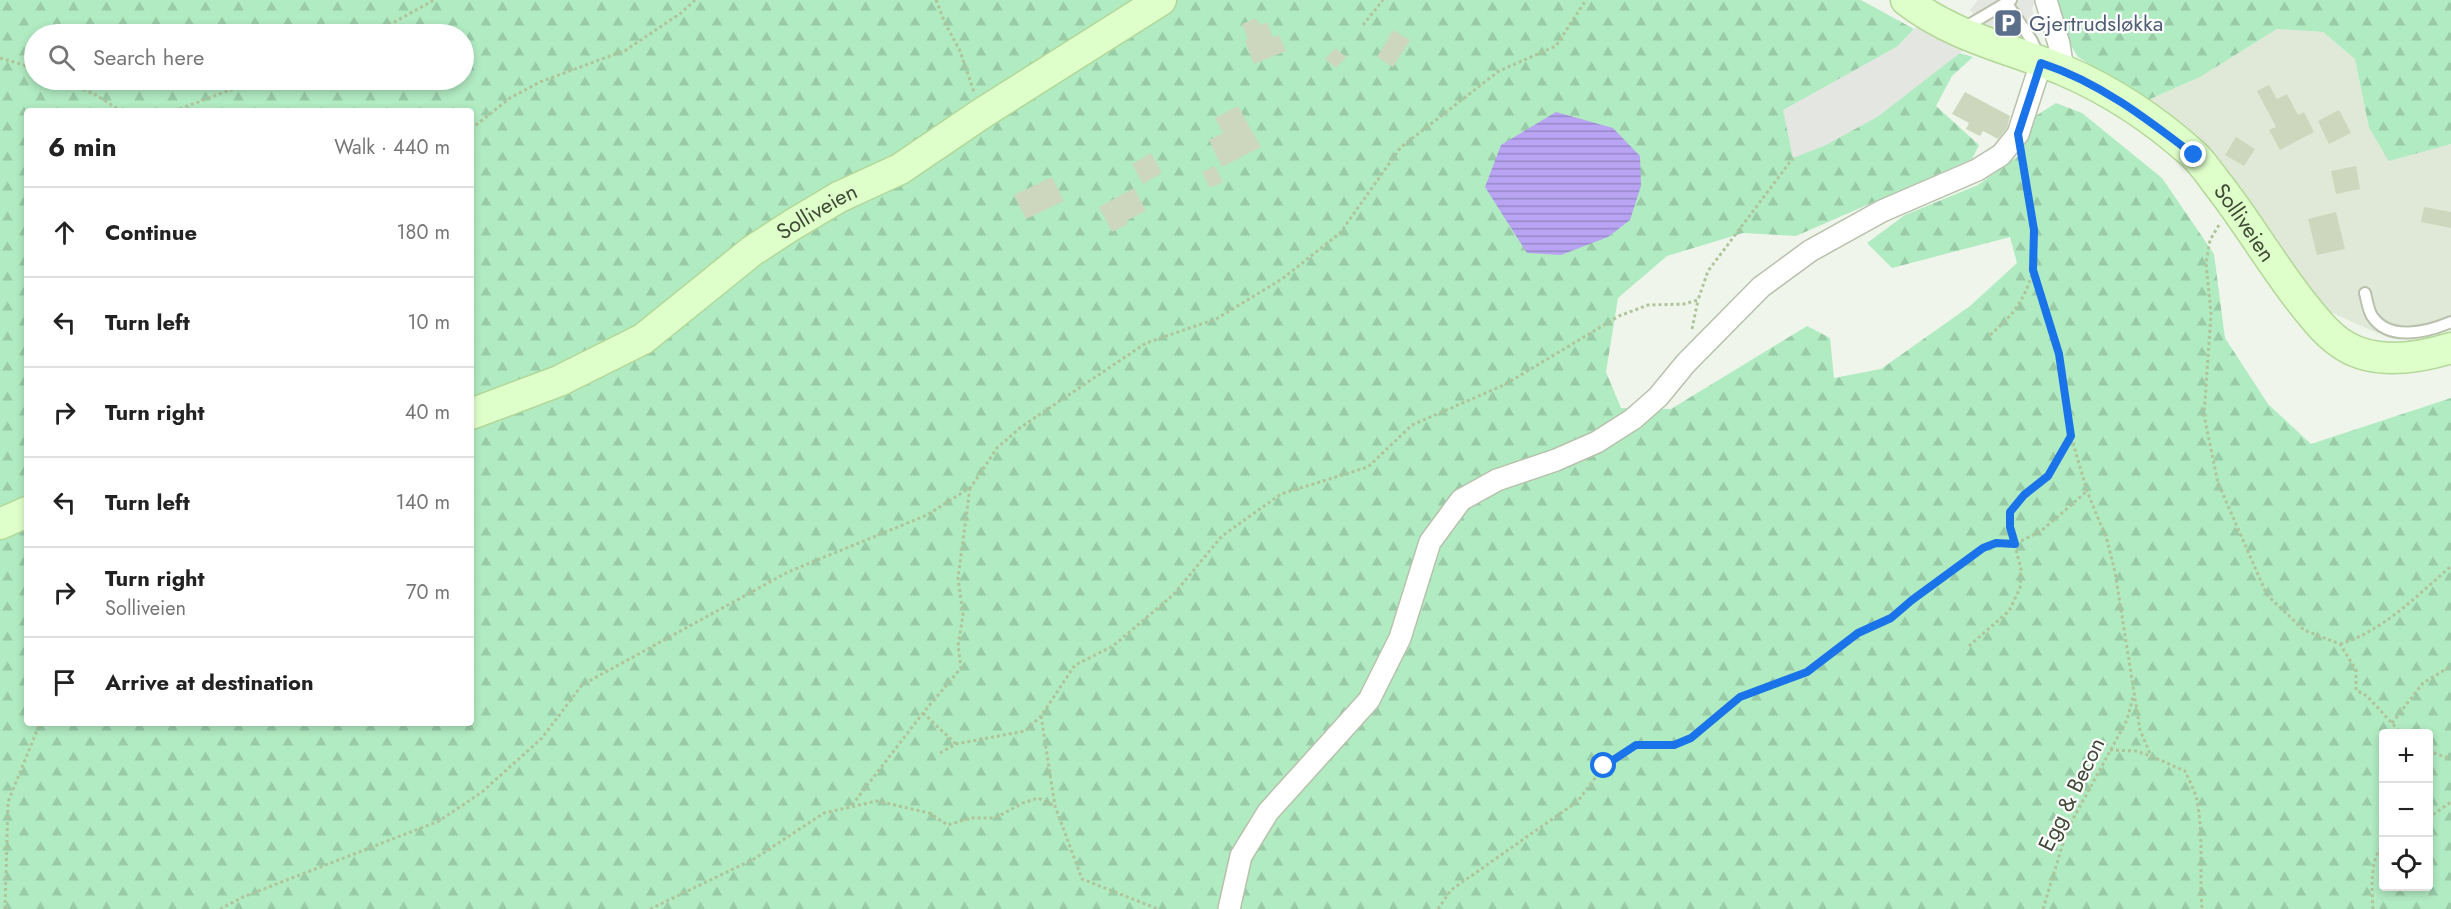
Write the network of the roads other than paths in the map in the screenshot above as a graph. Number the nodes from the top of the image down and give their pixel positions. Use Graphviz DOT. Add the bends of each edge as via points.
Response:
graph roads {
  1 [pos="1161,0"];
  2 [pos="1906,0"];
  3 [pos="2046,0"];
  4 [pos="2008,1"];
  5 [pos="1957,32"];
  6 [pos="2052,67"];
  7 [pos="2365,293"];
  8 [pos="2451,322"];
  9 [pos="2451,348"];
  10 [pos="474,413"];
  11 [pos="24,513"];
  12 [pos="0,524"];
  13 [pos="1229,909"];
  1 -- 10 [label="street, Solliveien" via="900,170 839,196 752,251 643,339 559,381"];
  2 -- 5 [label="street, Solliveien"];
  3 -- 6 [label="street" via="2059,44"];
  4 -- 5 [label="lane"];
  4 -- 6 [label="lane"];
  5 -- 6 [label="street, Solliveien"];
  6 -- 9 [label="street, Solliveien" via="2109,93 2194,155 2321,327 2345,346 2363,354 2391,358"];
  6 -- 13 [label="street" via="2018,134 2001,155 1977,170 1882,211 1810,251 1761,287 1633,419 1597,442 1497,480 1461,500 1430,542 1400,638 1370,700 1268,812 1241,856"];
  7 -- 8 [label="lane" via="2371,315 2391,331 2406,333"];
  11 -- 12 [label="street"];
}
